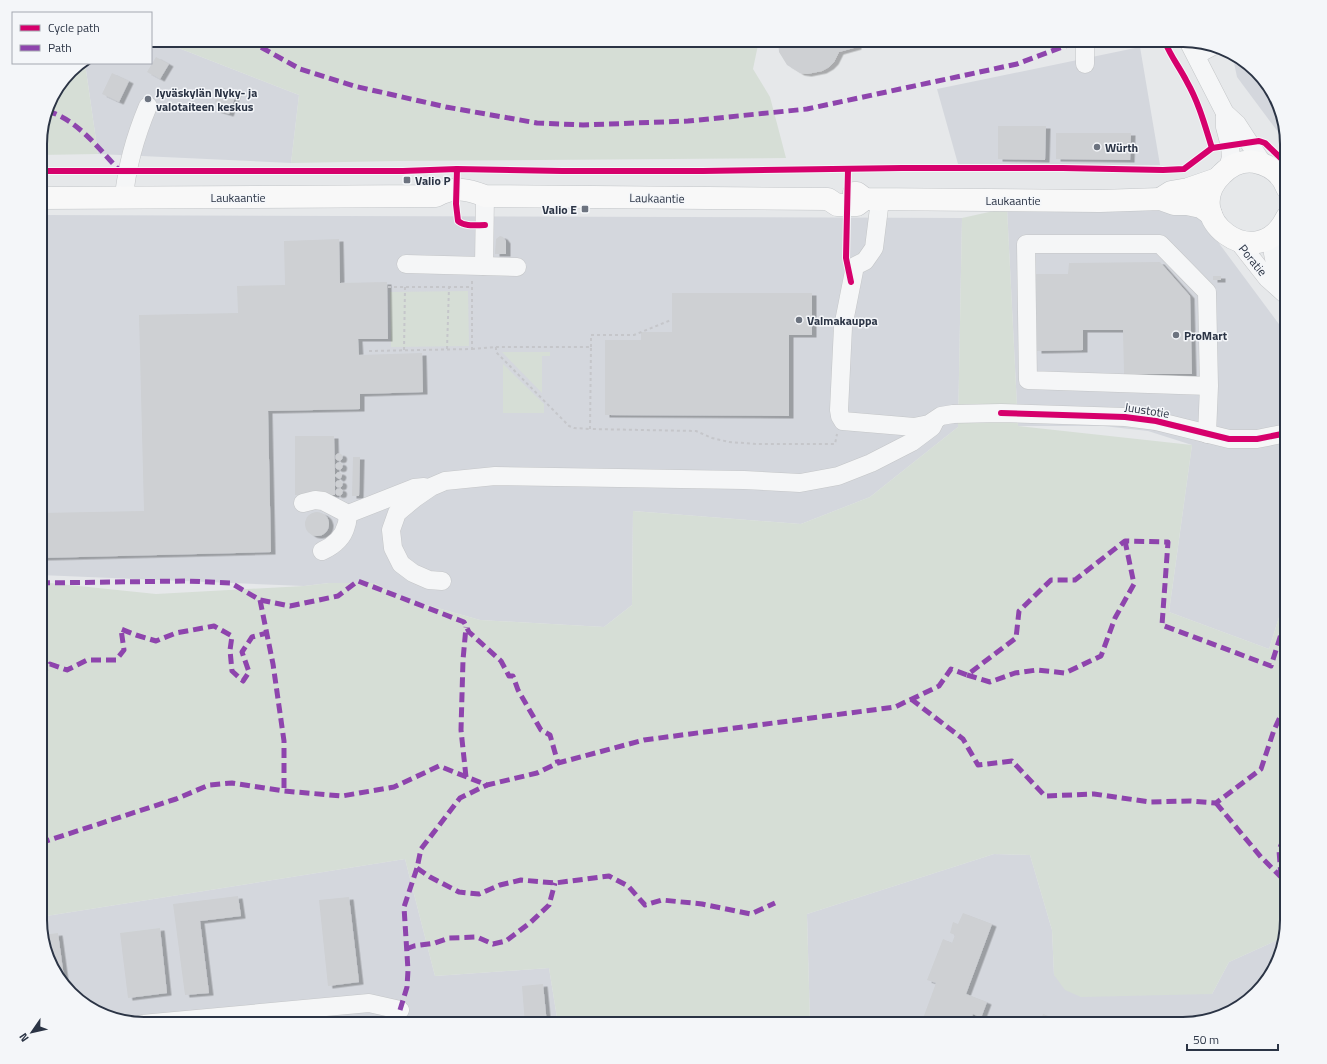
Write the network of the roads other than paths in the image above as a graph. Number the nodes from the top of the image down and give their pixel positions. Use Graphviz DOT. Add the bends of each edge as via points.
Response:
graph roads {
  1 [pos="1085,47"];
  2 [pos="1192,48"];
  3 [pos="1085,64"];
  4 [pos="148,106"];
  5 [pos="1225,112"];
  6 [pos="1263,164"];
  7 [pos="1222,174"];
  8 [pos="1280,176"];
  9 [pos="485,196"];
  10 [pos="124,197"];
  11 [pos="47,198"];
  12 [pos="1160,199"];
  13 [pos="872,200"];
  14 [pos="1211,214"];
  15 [pos="1280,227"];
  16 [pos="1280,233"];
  17 [pos="1238,241"];
  18 [pos="406,264"];
  19 [pos="479,266"];
  20 [pos="517,267"];
  21 [pos="1280,279"];
  22 [pos="1280,289"];
  23 [pos="1209,386"];
  24 [pos="936,419"];
  25 [pos="1208,434"];
  26 [pos="1280,434"];
  27 [pos="431,487"];
  28 [pos="303,503"];
  29 [pos="348,514"];
  30 [pos="322,550"];
  31 [pos="442,580"];
  32 [pos="400,1010"];
  33 [pos="218,1017"];
  1 -- 3 [label="street"];
  2 -- 5 [label="street"];
  4 -- 10 [label="street" via="137,132 127,171"];
  5 -- 6 [label="street" via="1237,124"];
  5 -- 7 [label="street" via="1231,157"];
  6 -- 7 [label="main road, Laukaantie" via="1245,162"];
  6 -- 8 [label="main road"];
  7 -- 12 [label="main road, Laukaantie" via="1188,189 1171,192"];
  7 -- 14 [label="main road" via="1211,190"];
  9 -- 10 [label="main road, Laukaantie" via="456,189 436,196"];
  9 -- 13 [label="main road, Laukaantie" via="828,199 836,193 857,193"];
  9 -- 19 [label="street"];
  10 -- 11 [label="main road, Laukaantie"];
  12 -- 13 [label="main road, Laukaantie"];
  12 -- 14 [label="main road, Laukaantie" via="1174,204 1201,207"];
  13 -- 24 [label="street, Juustotie" via="874,248 866,261 855,266 843,327 840,414 843,421 914,427 929,424"];
  14 -- 17 [label="main road" via="1217,226 1226,235"];
  15 -- 17 [label="main road" via="1261,241"];
  16 -- 21 [label="street, Poratie" via="1273,258"];
  17 -- 22 [label="street, Poratie" via="1267,278"];
  18 -- 19 [label="street"];
  19 -- 20 [label="street"];
  23 -- 23 [label="street" via="1207,292 1160,244 1026,244 1028,380"];
  23 -- 25 [label="street"];
  24 -- 25 [label="street, Juustotie" via="953,414 1001,413 1125,417 1156,421"];
  24 -- 27 [label="street" via="932,427 912,442 871,463 838,476 800,483 495,476 446,481"];
  25 -- 26 [label="street, Juustotie" via="1228,439 1257,439"];
  27 -- 29 [label="street" via="414,488"];
  27 -- 31 [label="street" via="397,513 391,530 393,548 400,564 413,573 429,580"];
  28 -- 29 [label="street" via="323,501"];
  29 -- 30 [label="street" via="343,534 336,542"];
  32 -- 33 [label="street" via="370,1003"];
}
